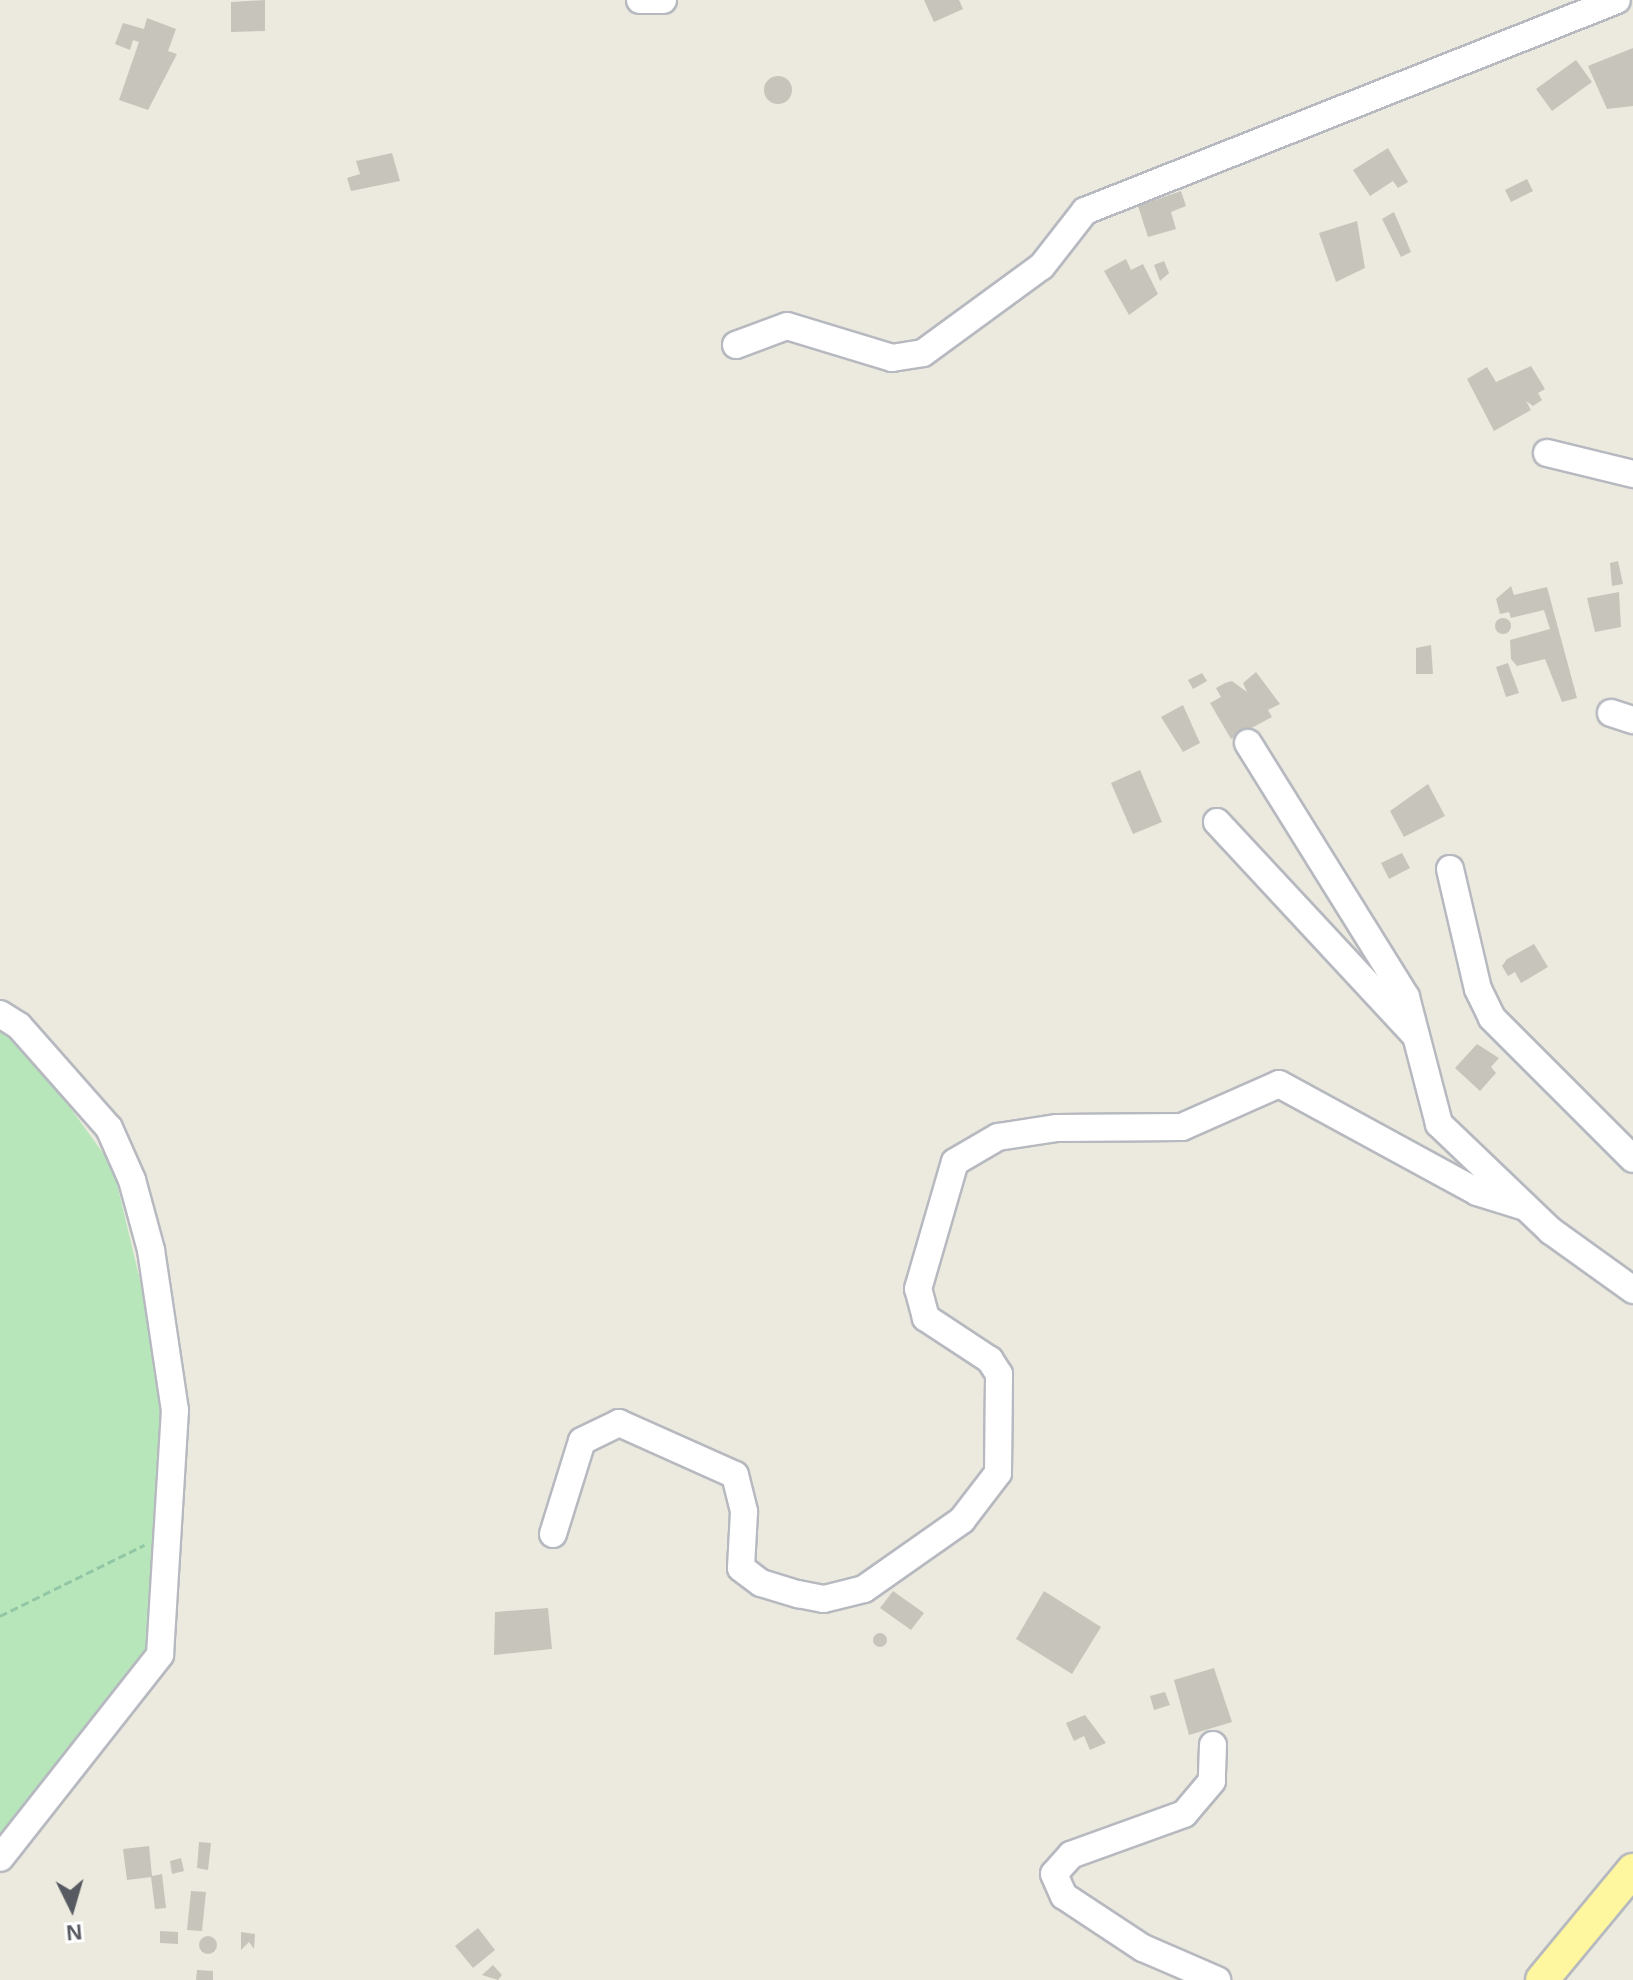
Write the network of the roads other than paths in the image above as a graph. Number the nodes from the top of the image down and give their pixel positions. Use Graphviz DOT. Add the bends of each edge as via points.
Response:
graph roads {
  1 [pos="640,0"];
  2 [pos="663,0"];
  3 [pos="1617,0"];
  4 [pos="736,345"];
  5 [pos="1547,453"];
  6 [pos="1633,474"];
  7 [pos="1248,743"];
  8 [pos="1217,822"];
  9 [pos="1450,869"];
  10 [pos="0,1014"];
  11 [pos="1419,1039"];
  12 [pos="1633,1159"];
  13 [pos="1525,1207"];
  14 [pos="1633,1290"];
  15 [pos="553,1534"];
  16 [pos="1213,1745"];
  17 [pos="0,1858"];
  18 [pos="1633,1870"];
  19 [pos="1217,1980"];
  20 [pos="1542,1980"];
  1 -- 2 [label="street"];
  3 -- 4 [label="street" via="1085,211 1042,266 923,353 881,356 787,326"];
  5 -- 6 [label="street"];
  7 -- 11 [label="street" via="1392,974"];
  8 -- 11 [label="street"];
  9 -- 12 [label="street" via="1478,989 1492,1018"];
  10 -- 17 [label="street" via="19,1026 109,1128 132,1180 151,1250 173,1396 160,1655"];
  11 -- 13 [label="street" via="1439,1124"];
  13 -- 14 [label="street"];
  13 -- 15 [label="street" via="1477,1192 1279,1084 1182,1127 1057,1128 998,1137 955,1162 918,1289 926,1318 990,1360 999,1374 998,1473 962,1520 864,1589 824,1599 798,1594 761,1583 741,1568 744,1512 735,1475 619,1423 582,1441"];
  16 -- 19 [label="street" via="1212,1781 1184,1814 1071,1855 1054,1874 1064,1896 1143,1948"];
  18 -- 20 [label="main road"];
}
